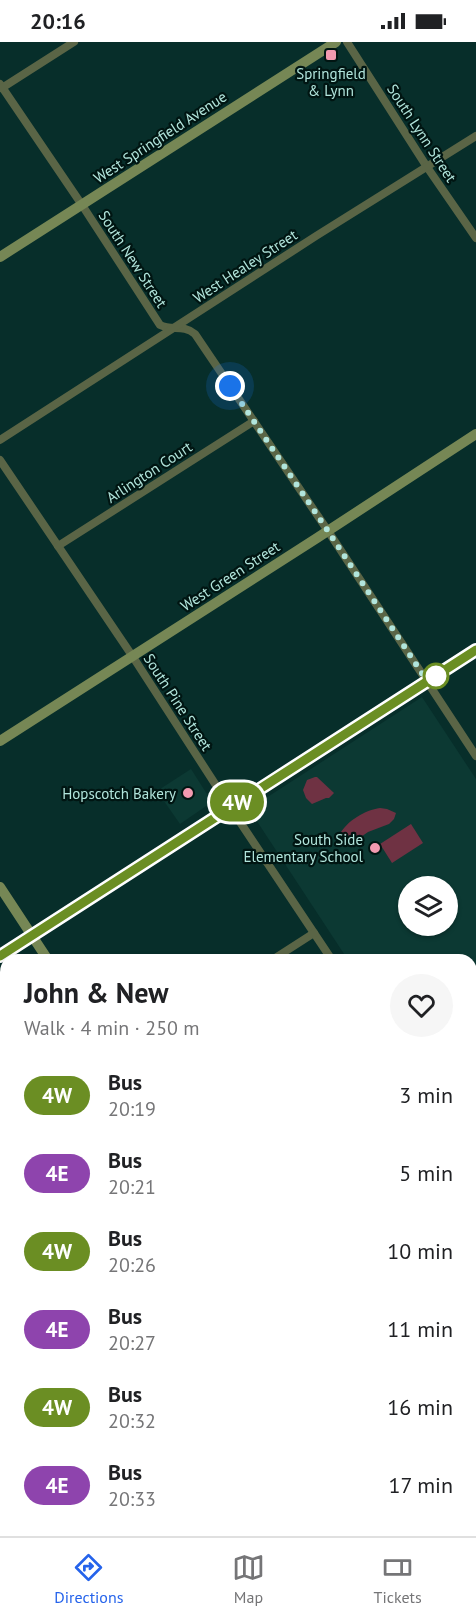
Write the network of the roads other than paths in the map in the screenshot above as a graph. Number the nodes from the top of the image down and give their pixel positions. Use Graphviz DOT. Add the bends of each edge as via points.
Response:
graph roads {
  1 [pos="74,42"];
  2 [pos="336,42"];
  3 [pos="347,42"];
  4 [pos="1,86"];
  5 [pos="476,136"];
  6 [pos="427,167"];
  7 [pos="82,205"];
  8 [pos="476,238"];
  9 [pos="0,257"];
  10 [pos="175,327"];
  11 [pos="254,420"];
  12 [pos="476,434"];
  13 [pos="0,440"];
  14 [pos="0,460"];
  15 [pos="328,531"];
  16 [pos="58,546"];
  17 [pos="476,650"];
  18 [pos="133,657"];
  19 [pos="427,681"];
  20 [pos="0,741"];
  21 [pos="476,756"];
  22 [pos="230,807"];
  23 [pos="0,887"];
  24 [pos="314,933"];
  25 [pos="32,935"];
  26 [pos="3,954"];
  27 [pos="44,954"];
  28 [pos="281,954"];
  29 [pos="328,954"];
  1 -- 4 [label="street"];
  2 -- 7 [label="street, West Springfield Avenue"];
  3 -- 6 [label="street, South Lynn Street"];
  4 -- 7 [label="street, South New Street"];
  5 -- 6 [label="street, West Healey Street"];
  6 -- 8 [label="street, South Lynn Street"];
  6 -- 10 [label="street, West Healey Street"];
  7 -- 9 [label="street, West Springfield Avenue"];
  7 -- 10 [label="street, South New Street" via="160,325"];
  10 -- 11 [label="street, South New Street" via="194,333"];
  10 -- 13 [label="street, West Healey Street"];
  11 -- 15 [label="street, South New Street"];
  11 -- 16 [label="street, Arlington Court"];
  12 -- 15 [label="street, West Green Street"];
  14 -- 16 [label="street, South Pine Street"];
  15 -- 18 [label="street, West Green Street"];
  15 -- 19 [label="street, South New Street"];
  16 -- 18 [label="street, South Pine Street"];
  17 -- 19 [label="street"];
  18 -- 20 [label="street, West Green Street"];
  18 -- 22 [label="street, South Pine Street"];
  19 -- 21 [label="street, South New Street"];
  19 -- 22 [label="street"];
  22 -- 24 [label="street, South Pine Street"];
  22 -- 25 [label="street"];
  23 -- 25 [label="street"];
  24 -- 28 [label="street"];
  24 -- 29 [label="street, South Pine Street"];
  25 -- 26 [label="street"];
  25 -- 27 [label="street"];
}
